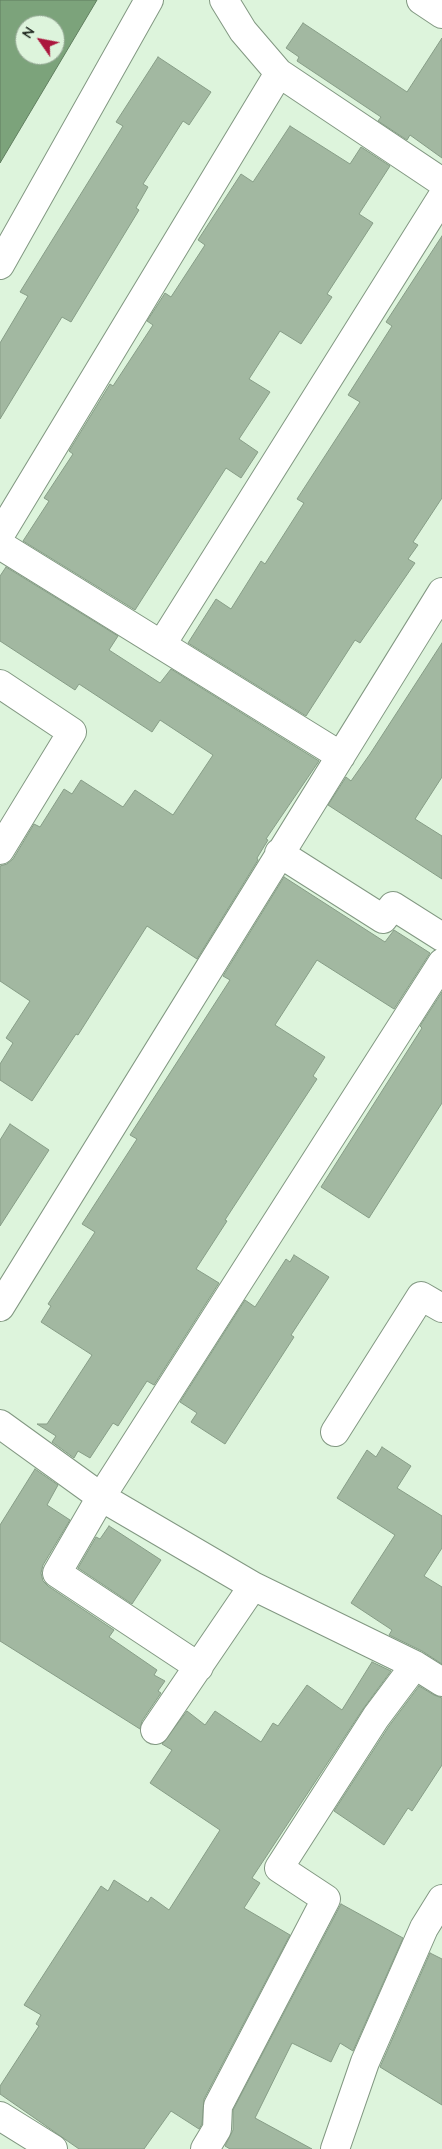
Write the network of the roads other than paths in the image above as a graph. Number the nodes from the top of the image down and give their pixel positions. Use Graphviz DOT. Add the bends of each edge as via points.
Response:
graph roads {
  1 [pos="149,0"];
  2 [pos="224,0"];
  3 [pos="421,0"];
  4 [pos="442,14"];
  5 [pos="279,73"];
  6 [pos="442,182"];
  7 [pos="442,197"];
  8 [pos="0,265"];
  9 [pos="0,535"];
  10 [pos="0,545"];
  11 [pos="442,592"];
  12 [pos="162,644"];
  13 [pos="0,684"];
  14 [pos="341,756"];
  15 [pos="0,850"];
  16 [pos="279,853"];
  17 [pos="442,937"];
  18 [pos="442,963"];
  19 [pos="0,1307"];
  20 [pos="442,1308"];
  21 [pos="0,1424"];
  22 [pos="335,1432"];
  23 [pos="101,1497"];
  24 [pos="253,1586"];
  25 [pos="415,1665"];
  26 [pos="198,1667"];
  27 [pos="442,1682"];
  28 [pos="155,1730"];
  29 [pos="442,1899"];
  30 [pos="0,2116"];
  31 [pos="53,2149"];
  32 [pos="205,2149"];
  33 [pos="335,2149"];
  1 -- 8 [label="street"];
  2 -- 5 [label="street" via="243,31"];
  3 -- 4 [label="street"];
  5 -- 6 [label="street"];
  5 -- 9 [label="street"];
  7 -- 12 [label="street"];
  10 -- 12 [label="street"];
  11 -- 14 [label="street"];
  12 -- 14 [label="street"];
  13 -- 15 [label="street" via="72,732"];
  14 -- 16 [label="street"];
  16 -- 17 [label="street" via="383,919 393,906"];
  16 -- 19 [label="street"];
  18 -- 23 [label="street"];
  20 -- 22 [label="street" via="421,1296"];
  21 -- 23 [label="street"];
  23 -- 24 [label="street"];
  23 -- 26 [label="street" via="57,1573"];
  24 -- 25 [label="street"];
  24 -- 26 [label="street"];
  25 -- 27 [label="street"];
  25 -- 32 [label="street" via="376,1717 279,1868 326,1899 218,2106 217,2129"];
  26 -- 28 [label="street"];
  29 -- 33 [label="street" via="424,1928 365,2062"];
  30 -- 31 [label="street"];
}
